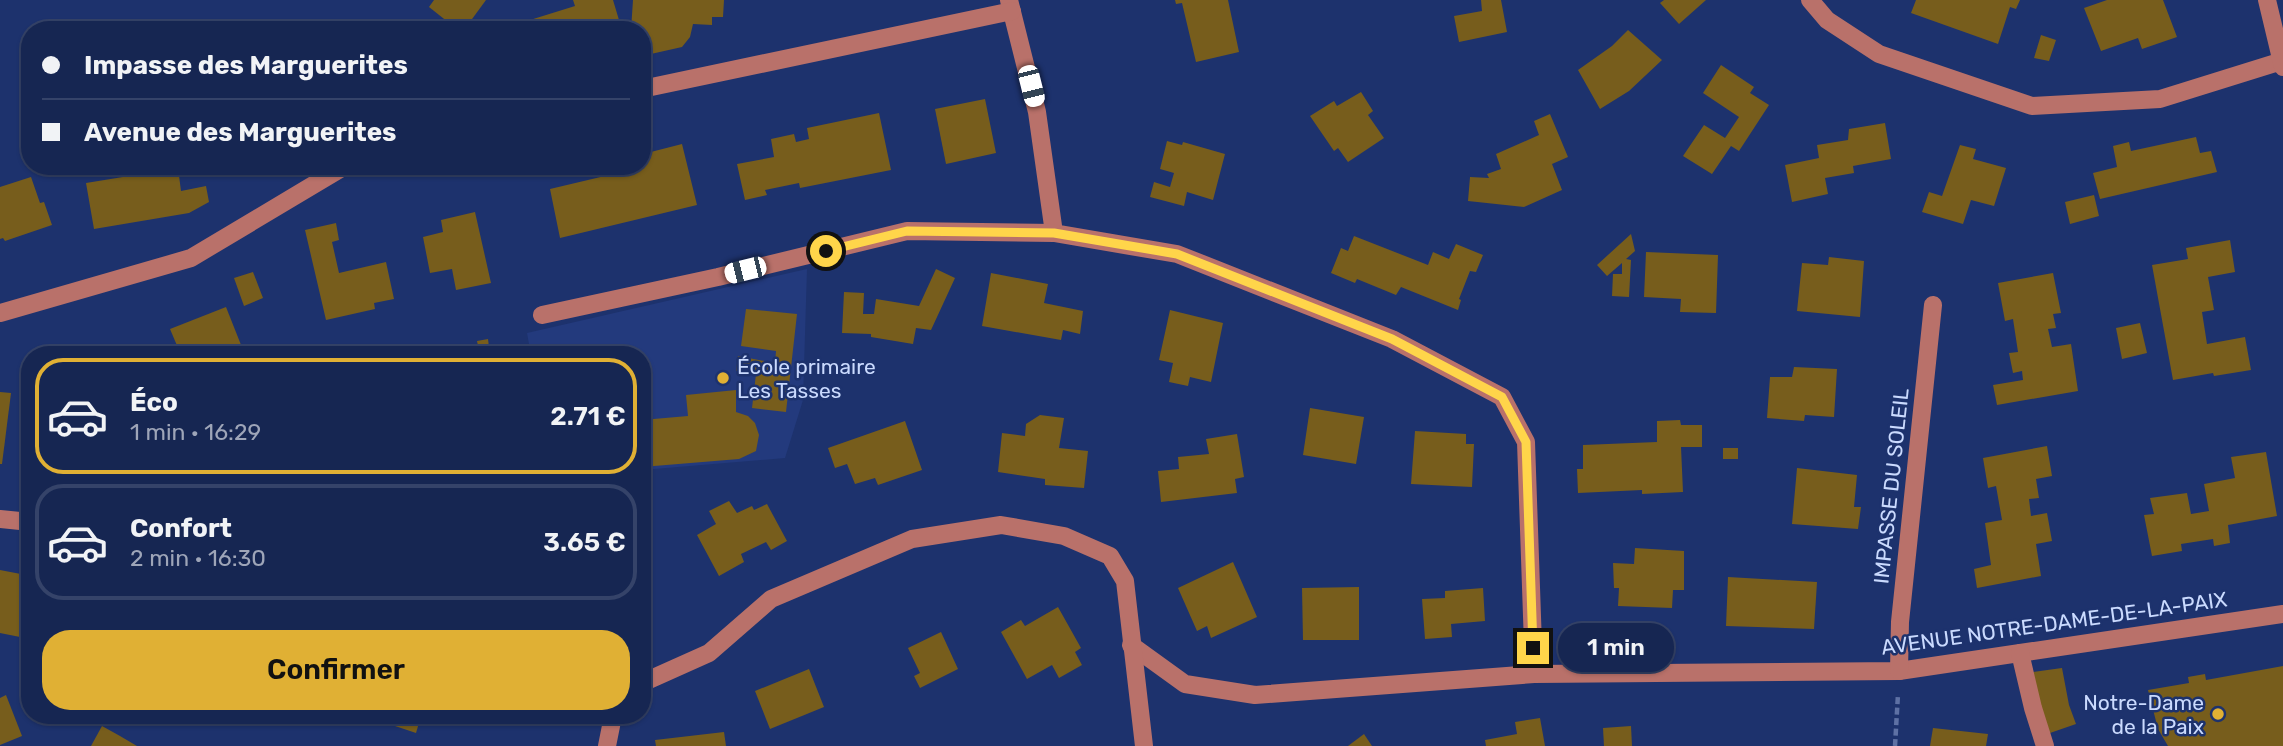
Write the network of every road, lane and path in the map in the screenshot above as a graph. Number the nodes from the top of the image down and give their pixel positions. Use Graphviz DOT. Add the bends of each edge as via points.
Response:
graph roads {
  1 [pos="1810,0"];
  2 [pos="2267,0"];
  3 [pos="1010,6"];
  4 [pos="2282,64"];
  5 [pos="651,87"];
  6 [pos="330,175"];
  7 [pos="1054,233"];
  8 [pos="1933,305"];
  9 [pos="0,313"];
  10 [pos="542,315"];
  11 [pos="0,519"];
  12 [pos="21,521"];
  13 [pos="2283,614"];
  14 [pos="1131,645"];
  15 [pos="2020,653"];
  16 [pos="1899,671"];
  17 [pos="1534,674"];
  18 [pos="651,679"];
  19 [pos="611,724"];
  20 [pos="607,746"];
  21 [pos="1144,746"];
  22 [pos="1895,746"];
  23 [pos="2045,746"];
  1 -- 4 [label="street" via="1827,20 1879,54 2032,106 2160,99"];
  2 -- 4 [label="street"];
  3 -- 5 [label="street"];
  3 -- 7 [label="street" via="1037,111"];
  6 -- 9 [label="street" via="191,258"];
  7 -- 10 [label="street" via="907,231"];
  7 -- 17 [label="street" via="1177,254 1392,339 1502,397 1526,442"];
  8 -- 16 [label="street, IMPASSE DU SOLEIL" via="1900,622"];
  11 -- 12 [label="street"];
  13 -- 15 [label="street, AVENUE NOTRE-DAME-DE-LA-PAIX"];
  14 -- 17 [label="street, AVENUE NOTRE-DAME-DE-LA-PAIX" via="1185,684 1255,695"];
  14 -- 18 [label="street" via="1125,581 1110,556 1064,536 1001,525 912,539 771,599 709,653"];
  14 -- 21 [label="street"];
  15 -- 16 [label="street, AVENUE NOTRE-DAME-DE-LA-PAIX"];
  15 -- 23 [label="street"];
  16 -- 17 [label="street, AVENUE NOTRE-DAME-DE-LA-PAIX"];
  16 -- 22 [label="path"];
  19 -- 20 [label="street"];
}
